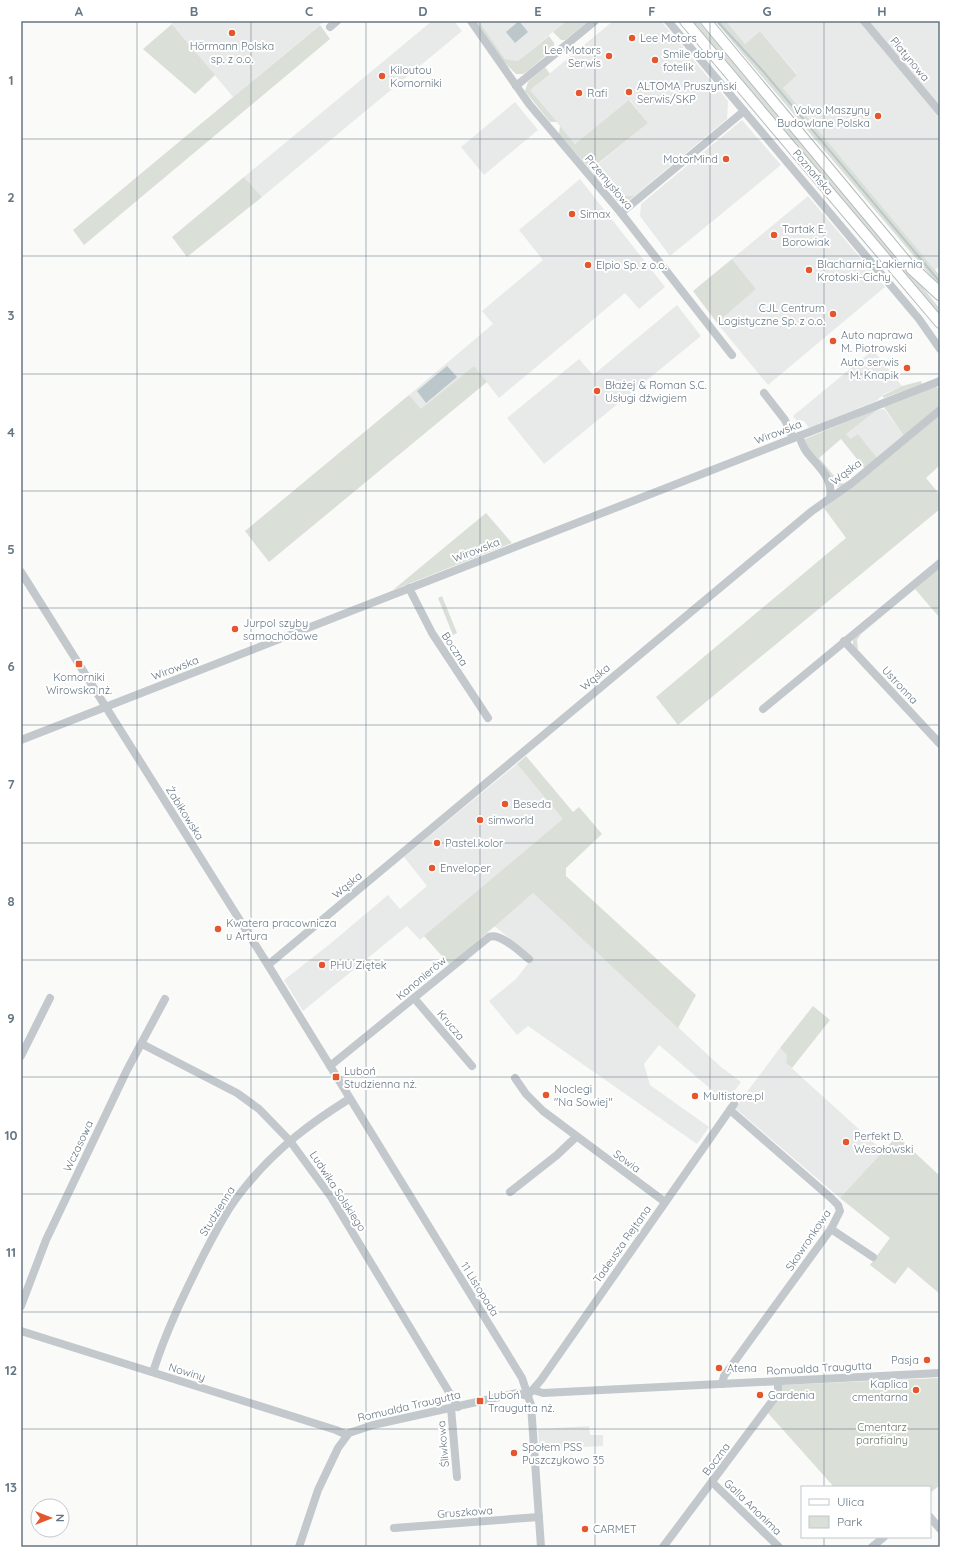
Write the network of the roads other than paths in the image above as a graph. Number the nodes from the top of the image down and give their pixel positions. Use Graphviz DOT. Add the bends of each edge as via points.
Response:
graph roads {
  1 [pos="337,21"];
  2 [pos="471,21"];
  3 [pos="594,21"];
  4 [pos="668,21"];
  5 [pos="685,21"];
  6 [pos="706,21"];
  7 [pos="864,21"];
  8 [pos="330,27"];
  9 [pos="516,86"];
  10 [pos="744,111"];
  11 [pos="940,112"];
  12 [pos="621,213"];
  13 [pos="912,268"];
  14 [pos="940,294"];
  15 [pos="940,302"];
  16 [pos="940,324"];
  17 [pos="940,349"];
  18 [pos="732,356"];
  19 [pos="940,381"];
  20 [pos="764,393"];
  21 [pos="940,410"];
  22 [pos="796,437"];
  23 [pos="830,498"];
  24 [pos="940,563"];
  25 [pos="21,572"];
  26 [pos="409,588"];
  27 [pos="844,641"];
  28 [pos="106,707"];
  29 [pos="763,709"];
  30 [pos="488,718"];
  31 [pos="21,740"];
  32 [pos="940,744"];
  33 [pos="529,959"];
  34 [pos="268,965"];
  35 [pos="50,998"];
  36 [pos="414,998"];
  37 [pos="165,999"];
  38 [pos="142,1044"];
  39 [pos="21,1056"];
  40 [pos="330,1066"];
  41 [pos="472,1066"];
  42 [pos="515,1078"];
  43 [pos="349,1099"];
  44 [pos="732,1107"];
  45 [pos="576,1137"];
  46 [pos="290,1141"];
  47 [pos="510,1192"];
  48 [pos="666,1202"];
  49 [pos="831,1229"];
  50 [pos="873,1258"];
  51 [pos="21,1306"];
  52 [pos="21,1331"];
  53 [pos="153,1372"];
  54 [pos="940,1373"];
  55 [pos="778,1381"];
  56 [pos="722,1384"];
  57 [pos="530,1393"];
  58 [pos="454,1408"];
  59 [pos="347,1435"];
  60 [pos="457,1477"];
  61 [pos="712,1482"];
  62 [pos="539,1517"];
  63 [pos="931,1518"];
  64 [pos="394,1528"];
  65 [pos="940,1529"];
  66 [pos="883,1538"];
  67 [pos="299,1547"];
  68 [pos="541,1547"];
  69 [pos="663,1547"];
  70 [pos="779,1547"];
  71 [pos="872,1547"];
  1 -- 8 [label="street"];
  2 -- 9 [label="street, Przemysłowa"];
  3 -- 9 [label="street"];
  4 -- 10 [label="street"];
  5 -- 16 [label="main road, Poznańska"];
  6 -- 13 [label="main road, Poznańska"];
  7 -- 11 [label="street, Platynowa"];
  9 -- 12 [label="street, Przemysłowa"];
  10 -- 12 [label="street"];
  10 -- 17 [label="street" via="919,320"];
  12 -- 18 [label="street, Przemysłowa"];
  13 -- 14 [label="highway"];
  13 -- 15 [label="main road, Poznańska"];
  19 -- 22 [label="street, Wirowska"];
  20 -- 22 [label="street"];
  21 -- 23 [label="street, Wąska" via="852,483"];
  22 -- 23 [label="street" via="828,479 831,486"];
  22 -- 26 [label="street, Wirowska"];
  23 -- 34 [label="street, Wąska"];
  24 -- 27 [label="street"];
  25 -- 28 [label="street, Żabikowska"];
  26 -- 28 [label="street, Wirowska"];
  26 -- 30 [label="street, Boczna" via="432,633"];
  27 -- 29 [label="street"];
  27 -- 32 [label="street, Ustronna"];
  28 -- 31 [label="street, Wirowska"];
  28 -- 34 [label="street, Żabikowska"];
  33 -- 36 [label="street, Kanonierów" via="500,937 492,935"];
  34 -- 40 [label="street, Żabikowska"];
  35 -- 39 [label="street"];
  36 -- 40 [label="street, Kanonierów"];
  36 -- 41 [label="street, Krucza"];
  37 -- 38 [label="street, Wczasowa"];
  38 -- 46 [label="street, Ludwika Solskiego" via="237,1093 263,1113"];
  38 -- 51 [label="street, Wczasowa" via="127,1070 46,1240"];
  40 -- 43 [label="street, 11 Listopada"];
  42 -- 45 [label="street, Sowia" via="537,1106"];
  43 -- 46 [label="street, Studzienna" via="311,1123"];
  43 -- 57 [label="street, 11 Listopada"];
  44 -- 48 [label="street, Tadeusza Rejtana"];
  44 -- 49 [label="street, Skowronkowa" via="838,1204 839,1216"];
  45 -- 47 [label="street" via="557,1156"];
  45 -- 48 [label="street, Sowia"];
  46 -- 53 [label="street, Studzienna" via="251,1179 225,1214 172,1319"];
  46 -- 58 [label="street, Ludwika Solskiego" via="328,1193"];
  48 -- 57 [label="street, Tadeusza Rejtana"];
  49 -- 50 [label="street"];
  49 -- 56 [label="street, Skowronkowa" via="724,1376"];
  52 -- 53 [label="street, Nowiny"];
  53 -- 59 [label="street, Nowiny"];
  54 -- 55 [label="street, Romualda Traugutta"];
  55 -- 56 [label="street, Romualda Traugutta"];
  55 -- 61 [label="street, Boczna" via="777,1394"];
  56 -- 57 [label="street, Romualda Traugutta"];
  57 -- 58 [label="street, Romualda Traugutta" via="517,1393"];
  57 -- 62 [label="street, 11 Listopada"];
  58 -- 59 [label="street, Romualda Traugutta" via="362,1428"];
  58 -- 60 [label="street, Śliwkowa"];
  59 -- 67 [label="street, Romualda Traugutta" via="338,1448 316,1495"];
  61 -- 69 [label="street, Boczna"];
  61 -- 70 [label="street, Galla Anonima"];
  62 -- 64 [label="street, Gruszkowa"];
  62 -- 68 [label="street, 11 Listopada"];
  63 -- 65 [label="street"];
  66 -- 71 [label="street"];
}
